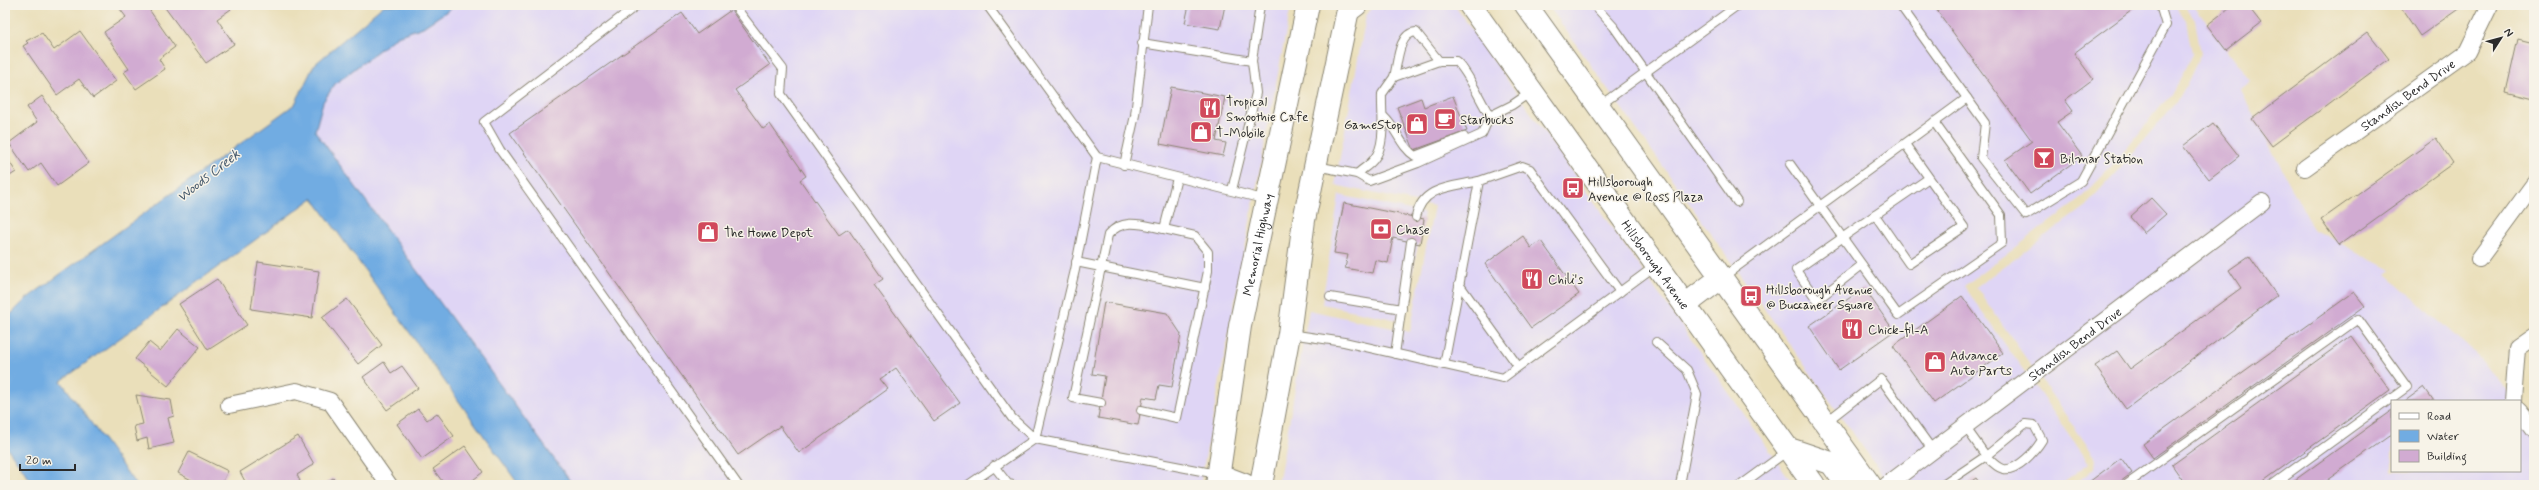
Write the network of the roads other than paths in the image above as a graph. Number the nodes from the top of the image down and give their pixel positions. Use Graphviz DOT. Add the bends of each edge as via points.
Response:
graph roads {
  1 [pos="637,5"];
  2 [pos="734,5"];
  3 [pos="987,5"];
  4 [pos="1148,5"];
  5 [pos="1260,5"];
  6 [pos="1308,5"];
  7 [pos="1470,5"];
  8 [pos="1526,5"];
  9 [pos="1594,5"];
  10 [pos="1738,5"];
  11 [pos="1900,5"];
  12 [pos="2160,5"];
  13 [pos="2490,5"];
  14 [pos="1351,7"];
  15 [pos="1142,43"];
  16 [pos="1252,61"];
  17 [pos="1439,61"];
  18 [pos="1646,72"];
  19 [pos="1394,77"];
  20 [pos="1531,92"];
  21 [pos="1967,98"];
  22 [pos="1598,106"];
  23 [pos="1490,116"];
  24 [pos="1384,117"];
  25 [pos="1934,122"];
  26 [pos="1482,134"];
  27 [pos="1905,144"];
  28 [pos="1097,157"];
  29 [pos="1790,164"];
  30 [pos="1124,165"];
  31 [pos="1316,166"];
  32 [pos="2305,168"];
  33 [pos="1357,174"];
  34 [pos="1177,178"];
  35 [pos="1929,178"];
  36 [pos="1479,181"];
  37 [pos="2534,184"];
  38 [pos="1232,190"];
  39 [pos="1267,200"];
  40 [pos="1737,202"];
  41 [pos="2262,202"];
  42 [pos="1820,205"];
  43 [pos="1875,215"];
  44 [pos="1416,217"];
  45 [pos="1164,229"];
  46 [pos="1842,237"];
  47 [pos="1411,242"];
  48 [pos="2479,260"];
  49 [pos="1076,262"];
  50 [pos="1656,265"];
  51 [pos="1862,265"];
  52 [pos="1102,267"];
  53 [pos="1722,277"];
  54 [pos="1459,284"];
  55 [pos="1205,288"];
  56 [pos="1620,292"];
  57 [pos="1330,297"];
  58 [pos="1685,305"];
  59 [pos="1402,309"];
  60 [pos="1289,334"];
  61 [pos="2534,336"];
  62 [pos="1656,342"];
  63 [pos="1395,354"];
  64 [pos="1444,365"];
  65 [pos="1518,366"];
  66 [pos="2513,400"];
  67 [pos="1100,403"];
  68 [pos="229,405"];
  69 [pos="1140,410"];
  70 [pos="2521,412"];
  71 [pos="1825,422"];
  72 [pos="1966,428"];
  73 [pos="2534,430"];
  74 [pos="1036,439"];
  75 [pos="1789,449"];
  76 [pos="1934,452"];
  77 [pos="1986,456"];
  78 [pos="994,466"];
  79 [pos="1218,480"];
  80 [pos="389,485"];
  81 [pos="738,485"];
  82 [pos="968,485"];
  83 [pos="1013,485"];
  84 [pos="1245,485"];
  85 [pos="1262,485"];
  86 [pos="1680,485"];
  87 [pos="1743,485"];
  88 [pos="1814,485"];
  89 [pos="1847,485"];
  90 [pos="1870,485"];
  91 [pos="1887,485"];
  92 [pos="1943,485"];
  93 [pos="2126,485"];
  94 [pos="2272,485"];
  1 -- 81 [label="lane" via="484,122 500,150"];
  2 -- 74 [label="lane" via="783,69 781,94 1012,418"];
  3 -- 28 [label="lane"];
  4 -- 15 [label="lane"];
  5 -- 16 [label="lane"];
  6 -- 39 [label="main road, Memorial Highway"];
  7 -- 20 [label="main road, Hillsborough Avenue"];
  8 -- 22 [label="main road"];
  9 -- 18 [label="lane" via="1614,27"];
  10 -- 18 [label="lane"];
  11 -- 21 [label="lane"];
  12 -- 21 [label="lane" via="2166,25 2081,181 2026,215 1980,158 1985,123"];
  13 -- 32 [label="street, Standish Bend Drive" via="2467,52"];
  14 -- 31 [label="main road"];
  15 -- 16 [label="lane"];
  15 -- 30 [label="lane" via="1135,115"];
  16 -- 38 [label="lane" via="1256,93"];
  17 -- 19 [label="lane"];
  17 -- 19 [label="lane" via="1421,37 1416,32 1410,32 1404,37"];
  17 -- 23 [label="lane" via="1449,60 1461,66"];
  18 -- 22 [label="lane"];
  18 -- 40 [label="lane"];
  19 -- 24 [label="lane" via="1382,94"];
  20 -- 23 [label="lane"];
  20 -- 50 [label="main road, Hillsborough Avenue"];
  21 -- 25 [label="lane"];
  22 -- 53 [label="main road"];
  23 -- 26 [label="lane"];
  24 -- 26 [label="lane" via="1394,127 1405,149 1414,156 1468,135"];
  24 -- 33 [label="lane" via="1378,152 1374,160"];
  25 -- 27 [label="lane"];
  25 -- 51 [label="lane" via="2001,215 2002,243 1898,315"];
  26 -- 33 [label="lane" via="1418,163 1369,181"];
  27 -- 35 [label="lane"];
  27 -- 42 [label="lane"];
  28 -- 30 [label="lane"];
  28 -- 49 [label="lane"];
  29 -- 42 [label="lane"];
  30 -- 34 [label="lane"];
  31 -- 33 [label="lane"];
  31 -- 60 [label="main road" via="1304,220"];
  34 -- 38 [label="lane"];
  34 -- 45 [label="lane"];
  35 -- 43 [label="lane"];
  35 -- 43 [label="lane" via="1964,227 1909,264"];
  36 -- 44 [label="lane" via="1432,193 1418,205"];
  36 -- 54 [label="lane"];
  36 -- 56 [label="lane" via="1522,166 1530,169"];
  37 -- 48 [label="street"];
  38 -- 39 [label="lane"];
  39 -- 79 [label="main road, Memorial Highway" via="1240,326"];
  41 -- 72 [label="street, Standish Bend Drive"];
  42 -- 46 [label="lane"];
  42 -- 53 [label="lane"];
  43 -- 46 [label="lane"];
  45 -- 52 [label="lane" via="1130,223 1115,227 1108,235"];
  45 -- 55 [label="lane" via="1195,236 1208,252"];
  46 -- 51 [label="lane"];
  46 -- 51 [label="lane" via="1796,270 1817,300"];
  47 -- 59 [label="lane"];
  49 -- 52 [label="lane"];
  49 -- 74 [label="lane"];
  50 -- 56 [label="lane"];
  50 -- 58 [label="main road, Hillsborough Avenue"];
  52 -- 55 [label="lane"];
  52 -- 67 [label="lane" via="1073,398"];
  53 -- 58 [label="main road"];
  53 -- 71 [label="main road"];
  54 -- 64 [label="lane"];
  54 -- 65 [label="lane"];
  55 -- 69 [label="lane" via="1177,418"];
  56 -- 65 [label="lane"];
  57 -- 59 [label="lane"];
  58 -- 75 [label="main road, Hillsborough Avenue"];
  59 -- 63 [label="lane"];
  60 -- 63 [label="lane"];
  60 -- 85 [label="main road"];
  61 -- 66 [label="street" via="2517,348"];
  62 -- 86 [label="lane" via="1687,370 1697,394"];
  63 -- 64 [label="lane"];
  64 -- 65 [label="lane" via="1502,378"];
  68 -- 80 [label="street" via="296,391 330,401"];
  70 -- 73 [label="street"];
  71 -- 76 [label="lane" via="1881,379"];
  71 -- 90 [label="main road"];
  72 -- 76 [label="street, Standish Bend Drive"];
  72 -- 77 [label="lane"];
  74 -- 78 [label="lane"];
  74 -- 79 [label="lane"];
  75 -- 87 [label="lane"];
  75 -- 88 [label="main road, Hillsborough Avenue"];
  75 -- 89 [label="main road" via="1831,464"];
  76 -- 91 [label="street, Standish Bend Drive"];
  77 -- 77 [label="lane" via="1997,466 2004,469 2012,468 2036,451 2042,440 2039,431 2034,424 2025,424"];
  77 -- 92 [label="lane"];
  78 -- 82 [label="lane"];
  78 -- 83 [label="lane" via="1008,484"];
  79 -- 84 [label="main road"];
  93 -- 94 [label="lane" via="2358,319 2407,387"];
}
